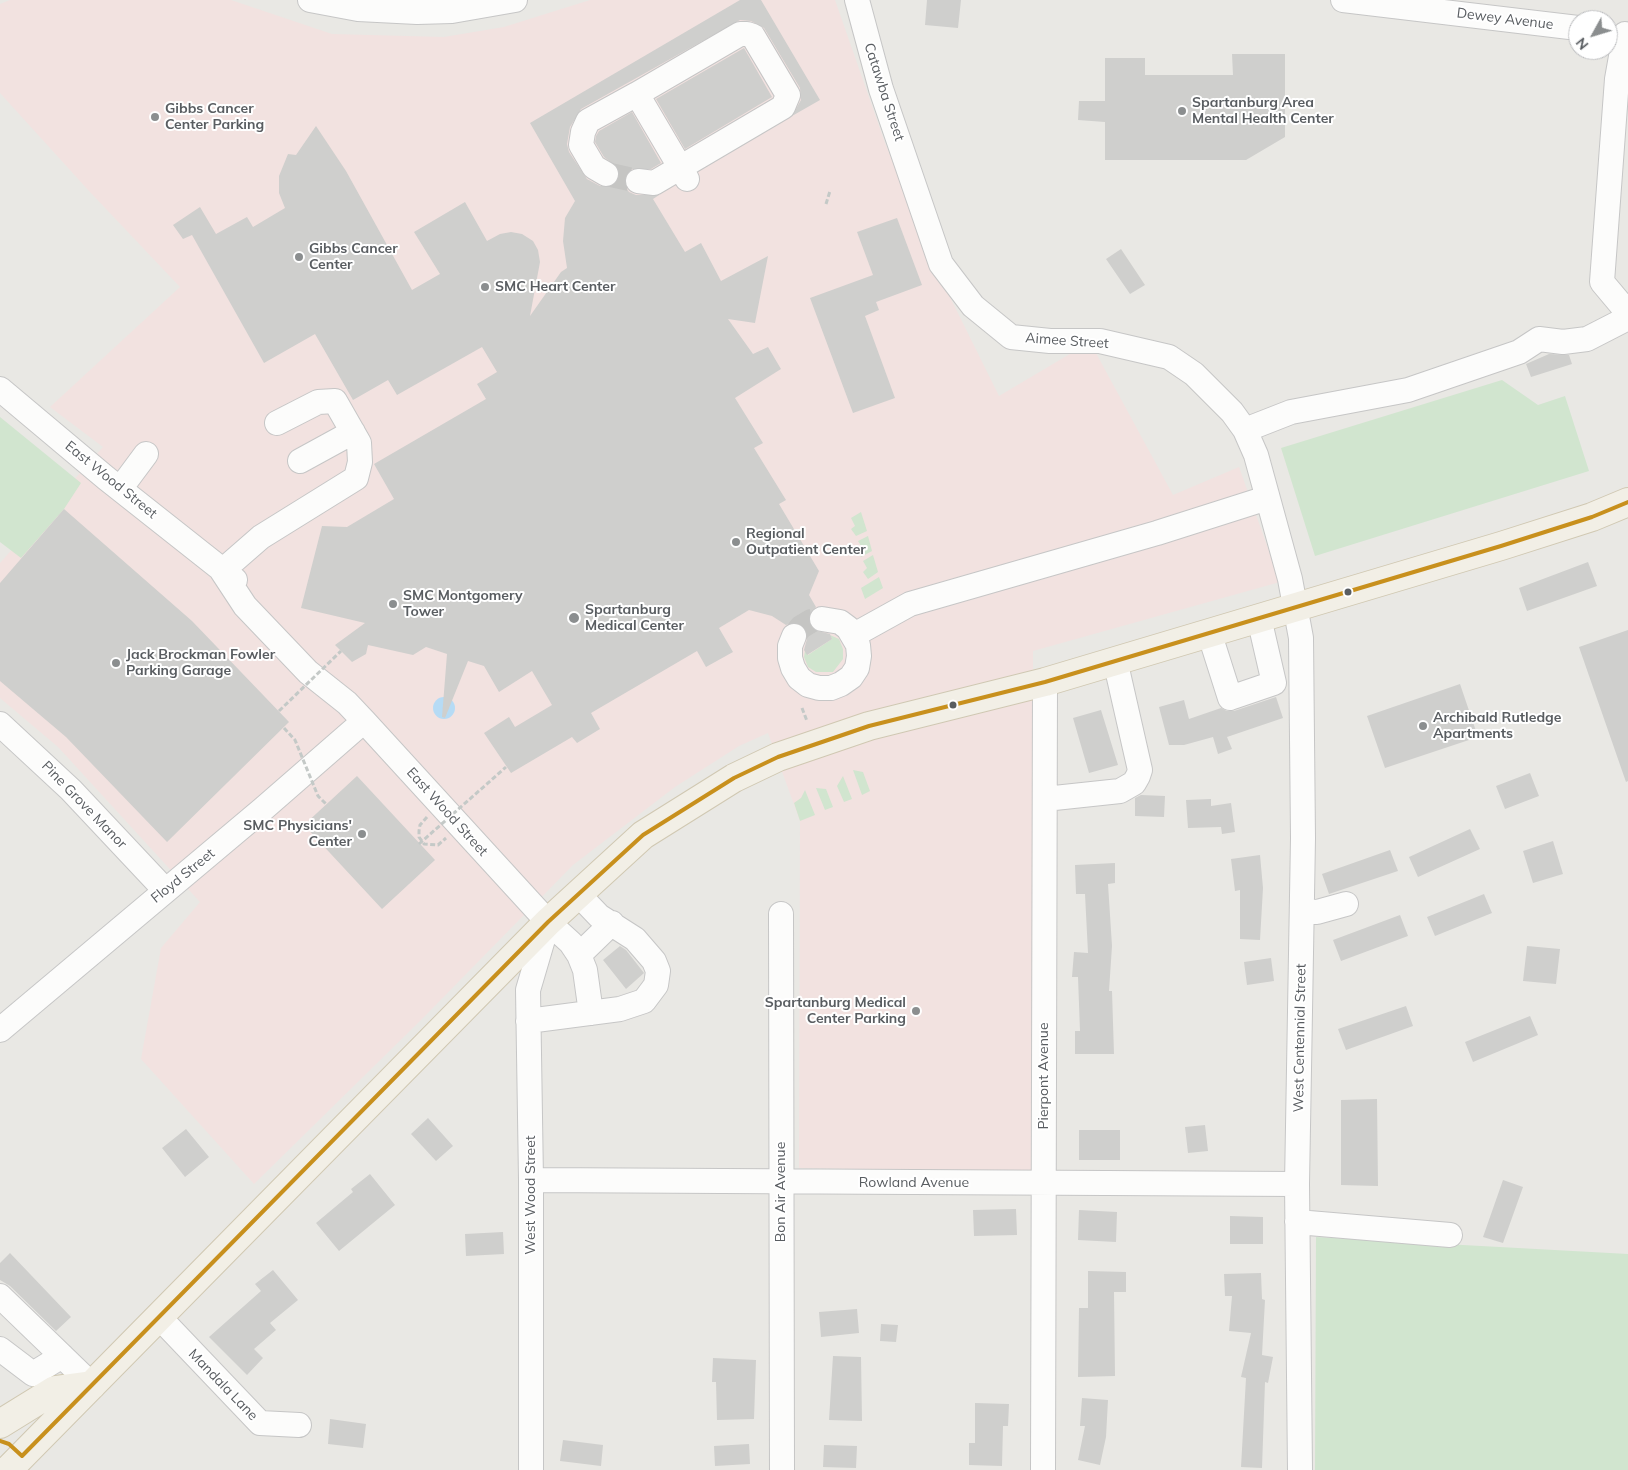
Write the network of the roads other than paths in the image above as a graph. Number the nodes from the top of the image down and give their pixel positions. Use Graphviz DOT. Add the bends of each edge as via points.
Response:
graph roads {
  1 [pos="310,0"];
  2 [pos="515,0"];
  3 [pos="857,0"];
  4 [pos="1343,0"];
  5 [pos="1568,27"];
  6 [pos="1620,33"];
  7 [pos="637,94"];
  8 [pos="684,173"];
  9 [pos="606,174"];
  10 [pos="638,181"];
  11 [pos="914,182"];
  12 [pos="1628,313"];
  13 [pos="1628,318"];
  14 [pos="0,389"];
  15 [pos="277,423"];
  16 [pos="1245,430"];
  17 [pos="353,432"];
  18 [pos="146,454"];
  19 [pos="300,461"];
  20 [pos="120,489"];
  21 [pos="1267,498"];
  22 [pos="1628,502"];
  23 [pos="222,571"];
  24 [pos="1295,607"];
  25 [pos="1259,618"];
  26 [pos="822,619"];
  27 [pos="1210,632"];
  28 [pos="854,635"];
  29 [pos="794,636"];
  30 [pos="1115,660"];
  31 [pos="1301,674"];
  32 [pos="1045,682"];
  33 [pos="1274,683"];
  34 [pos="364,721"];
  35 [pos="0,724"];
  36 [pos="1044,799"];
  37 [pos="165,890"];
  38 [pos="578,894"];
  39 [pos="1346,904"];
  40 [pos="1302,911"];
  41 [pos="781,914"];
  42 [pos="548,922"];
  43 [pos="612,923"];
  44 [pos="579,955"];
  45 [pos="592,1013"];
  46 [pos="528,1021"];
  47 [pos="0,1030"];
  48 [pos="531,1180"];
  49 [pos="781,1183"];
  50 [pos="1044,1184"];
  51 [pos="1297,1184"];
  52 [pos="1297,1222"];
  53 [pos="1450,1235"];
  54 [pos="0,1296"];
  55 [pos="160,1317"];
  56 [pos="0,1349"];
  57 [pos="62,1356"];
  58 [pos="92,1385"];
  59 [pos="0,1424"];
  60 [pos="299,1425"];
  61 [pos="10,1456"];
  62 [pos="531,1470"];
  63 [pos="782,1470"];
  64 [pos="1043,1470"];
  65 [pos="1300,1470"];
  1 -- 2 [label="street" via="358,9 418,12 452,11"];
  3 -- 11 [label="street, Catawba Street" via="881,89"];
  4 -- 5 [label="street, Dewey Avenue"];
  6 -- 12 [label="street" via="1602,282"];
  7 -- 8 [label="street"];
  7 -- 8 [label="street" via="740,34 753,36 788,95 787,102"];
  7 -- 9 [label="street" via="588,121 583,132 581,145 594,167"];
  8 -- 10 [label="street" via="654,183"];
  11 -- 16 [label="street, Aimee Street" via="941,264 973,306 1010,336 1050,341 1100,341 1169,357 1194,374 1232,412"];
  13 -- 16 [label="street" via="1587,339 1539,340 1519,352 1408,390 1291,412"];
  14 -- 20 [label="street, East Wood Street"];
  15 -- 17 [label="street" via="318,402 335,401"];
  16 -- 21 [label="street, Aimee Street" via="1256,455"];
  17 -- 19 [label="street"];
  17 -- 23 [label="street" via="359,443 360,462 356,478 261,537"];
  18 -- 20 [label="street"];
  20 -- 23 [label="street, East Wood Street"];
  21 -- 24 [label="street, Aimee Street"];
  21 -- 28 [label="street" via="910,604"];
  22 -- 24 [label="main road" via="1510,543"];
  23 -- 34 [label="street, East Wood Street" via="245,606 308,672"];
  24 -- 25 [label="main road"];
  24 -- 31 [label="street, West Centennial Street" via="1301,638"];
  25 -- 27 [label="main road"];
  25 -- 33 [label="street"];
  26 -- 28 [label="street" via="840,622"];
  27 -- 30 [label="main road"];
  27 -- 33 [label="street" via="1230,698"];
  28 -- 29 [label="street" via="859,656 856,668 846,681 831,688 808,685 799,678 790,658"];
  30 -- 32 [label="main road"];
  30 -- 36 [label="street" via="1140,770 1138,776 1134,783 1120,792"];
  31 -- 33 [label="street"];
  31 -- 40 [label="street, West Centennial Street"];
  32 -- 36 [label="street, Pierpont Avenue"];
  32 -- 38 [label="main road" via="870,726 778,757 734,778 643,835"];
  34 -- 37 [label="street, Floyd Street"];
  34 -- 42 [label="street, East Wood Street"];
  35 -- 37 [label="street, Pine Grove Manor" via="71,790"];
  36 -- 50 [label="street, Pierpont Avenue"];
  37 -- 47 [label="street, Floyd Street"];
  38 -- 42 [label="main road"];
  38 -- 43 [label="street" via="599,916"];
  39 -- 40 [label="street" via="1316,912"];
  40 -- 51 [label="street, West Centennial Street"];
  41 -- 49 [label="street, Bon Air Avenue"];
  42 -- 44 [label="street, East Wood Street"];
  42 -- 46 [label="street, West Wood Street" via="529,983"];
  42 -- 55 [label="main road"];
  43 -- 44 [label="street"];
  43 -- 45 [label="street" via="634,939 657,966 658,976 656,985 644,1001"];
  44 -- 45 [label="street" via="585,970"];
  45 -- 46 [label="street"];
  46 -- 48 [label="street, West Wood Street"];
  48 -- 49 [label="street, Rowland Avenue"];
  48 -- 62 [label="street, West Wood Street"];
  49 -- 50 [label="street, Rowland Avenue"];
  49 -- 63 [label="street, Bon Air Avenue"];
  50 -- 51 [label="street, Rowland Avenue"];
  50 -- 64 [label="street, Pierpont Avenue"];
  51 -- 52 [label="street, West Centennial Street"];
  52 -- 53 [label="street"];
  52 -- 65 [label="street, West Centennial Street"];
  54 -- 57 [label="street"];
  55 -- 58 [label="main road"];
  55 -- 60 [label="street, Mandala Lane" via="260,1423"];
  56 -- 57 [label="street" via="33,1374"];
  57 -- 58 [label="street"];
  58 -- 59 [label="main road" via="55,1390"];
  58 -- 61 [label="main road"];
}
